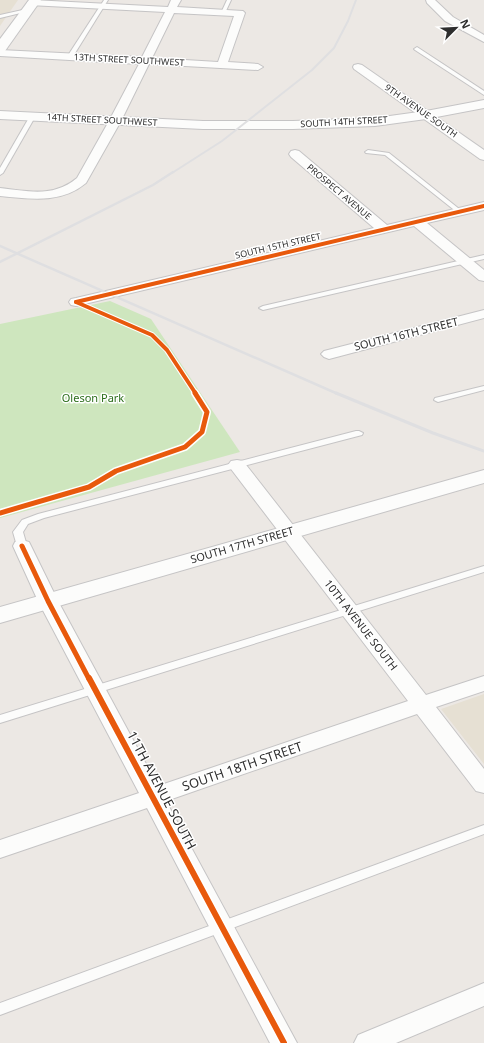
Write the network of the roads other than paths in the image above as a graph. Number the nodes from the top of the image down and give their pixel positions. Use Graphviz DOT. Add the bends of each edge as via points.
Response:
graph roads {
  1 [pos="229,0"];
  2 [pos="430,1"];
  3 [pos="104,3"];
  4 [pos="31,4"];
  5 [pos="173,5"];
  6 [pos="223,12"];
  7 [pos="0,17"];
  8 [pos="484,39"];
  9 [pos="0,48"];
  10 [pos="417,49"];
  11 [pos="0,53"];
  12 [pos="70,57"];
  13 [pos="144,61"];
  14 [pos="222,65"];
  15 [pos="358,66"];
  16 [pos="258,67"];
  17 [pos="484,93"];
  18 [pos="484,104"];
  19 [pos="0,115"];
  20 [pos="426,115"];
  21 [pos="32,117"];
  22 [pos="115,121"];
  23 [pos="203,125"];
  24 [pos="368,152"];
  25 [pos="295,154"];
  26 [pos="484,156"];
  27 [pos="0,173"];
  28 [pos="0,192"];
  29 [pos="484,206"];
  30 [pos="460,212"];
  31 [pos="417,222"];
  32 [pos="384,229"];
  33 [pos="484,257"];
  34 [pos="466,261"];
  35 [pos="484,277"];
  36 [pos="76,302"];
  37 [pos="263,308"];
  38 [pos="484,314"];
  39 [pos="329,354"];
  40 [pos="484,388"];
  41 [pos="438,400"];
  42 [pos="359,433"];
  43 [pos="238,465"];
  44 [pos="484,476"];
  45 [pos="289,532"];
  46 [pos="22,546"];
  47 [pos="484,569"];
  48 [pos="48,601"];
  49 [pos="350,611"];
  50 [pos="0,615"];
  51 [pos="484,683"];
  52 [pos="95,689"];
  53 [pos="422,704"];
  54 [pos="0,719"];
  55 [pos="484,785"];
  56 [pos="153,796"];
  57 [pos="484,829"];
  58 [pos="0,849"];
  59 [pos="222,926"];
  60 [pos="484,994"];
  61 [pos="0,1009"];
  62 [pos="284,1043"];
  63 [pos="367,1043"];
  1 -- 6 [label="lane"];
  2 -- 8 [label="street" via="449,18"];
  3 -- 4 [label="street"];
  3 -- 5 [label="street"];
  3 -- 12 [label="lane"];
  4 -- 7 [label="lane"];
  4 -- 9 [label="street"];
  5 -- 6 [label="street"];
  5 -- 13 [label="street"];
  6 -- 14 [label="street" via="240,13"];
  10 -- 17 [label="lane"];
  11 -- 12 [label="street, 13TH STREET SOUTHWEST"];
  12 -- 13 [label="street, 13TH STREET SOUTHWEST"];
  13 -- 14 [label="street, 13TH STREET SOUTHWEST"];
  13 -- 22 [label="street"];
  14 -- 16 [label="street, 13TH STREET SOUTHWEST"];
  15 -- 20 [label="street, 9TH AVENUE SOUTH"];
  18 -- 20 [label="street, SOUTH 14TH STREET"];
  19 -- 21 [label="street, 14TH STREET SOUTHWEST"];
  20 -- 23 [label="street, SOUTH 14TH STREET" via="354,123"];
  20 -- 26 [label="street, 9TH AVENUE SOUTH"];
  21 -- 22 [label="street, 14TH STREET SOUTHWEST"];
  21 -- 27 [label="lane"];
  22 -- 23 [label="street, 14TH STREET SOUTHWEST"];
  22 -- 28 [label="street" via="75,188 58,195"];
  24 -- 30 [label="lane" via="387,154"];
  25 -- 32 [label="street, PROSPECT AVENUE"];
  29 -- 30 [label="street, SOUTH 15TH STREET"];
  30 -- 31 [label="street, SOUTH 15TH STREET"];
  31 -- 32 [label="street, SOUTH 15TH STREET"];
  31 -- 34 [label="street"];
  32 -- 36 [label="street, SOUTH 15TH STREET"];
  33 -- 34 [label="lane"];
  34 -- 35 [label="street"];
  34 -- 37 [label="lane"];
  38 -- 39 [label="street, SOUTH 16TH STREET"];
  40 -- 41 [label="lane"];
  42 -- 43 [label="lane"];
  43 -- 45 [label="street, 10TH AVENUE SOUTH"];
  43 -- 46 [label="lane" via="41,516 25,522 18,532"];
  44 -- 45 [label="street, SOUTH 17TH STREET"];
  45 -- 48 [label="street, SOUTH 17TH STREET"];
  45 -- 49 [label="street, 10TH AVENUE SOUTH"];
  46 -- 48 [label="street, 11TH AVENUE SOUTH"];
  47 -- 49 [label="lane"];
  48 -- 50 [label="street, SOUTH 17TH STREET"];
  48 -- 52 [label="street, 11TH AVENUE SOUTH"];
  49 -- 52 [label="lane"];
  49 -- 53 [label="street, 10TH AVENUE SOUTH"];
  51 -- 53 [label="street, SOUTH 18TH STREET"];
  52 -- 54 [label="lane"];
  52 -- 56 [label="street, 11TH AVENUE SOUTH"];
  53 -- 55 [label="street, 10TH AVENUE SOUTH"];
  53 -- 56 [label="street, SOUTH 18TH STREET"];
  56 -- 58 [label="street, SOUTH 18TH STREET"];
  56 -- 59 [label="street, 11TH AVENUE SOUTH"];
  57 -- 59 [label="lane"];
  59 -- 61 [label="lane"];
  59 -- 62 [label="street, 11TH AVENUE SOUTH"];
  60 -- 63 [label="street"];
}
